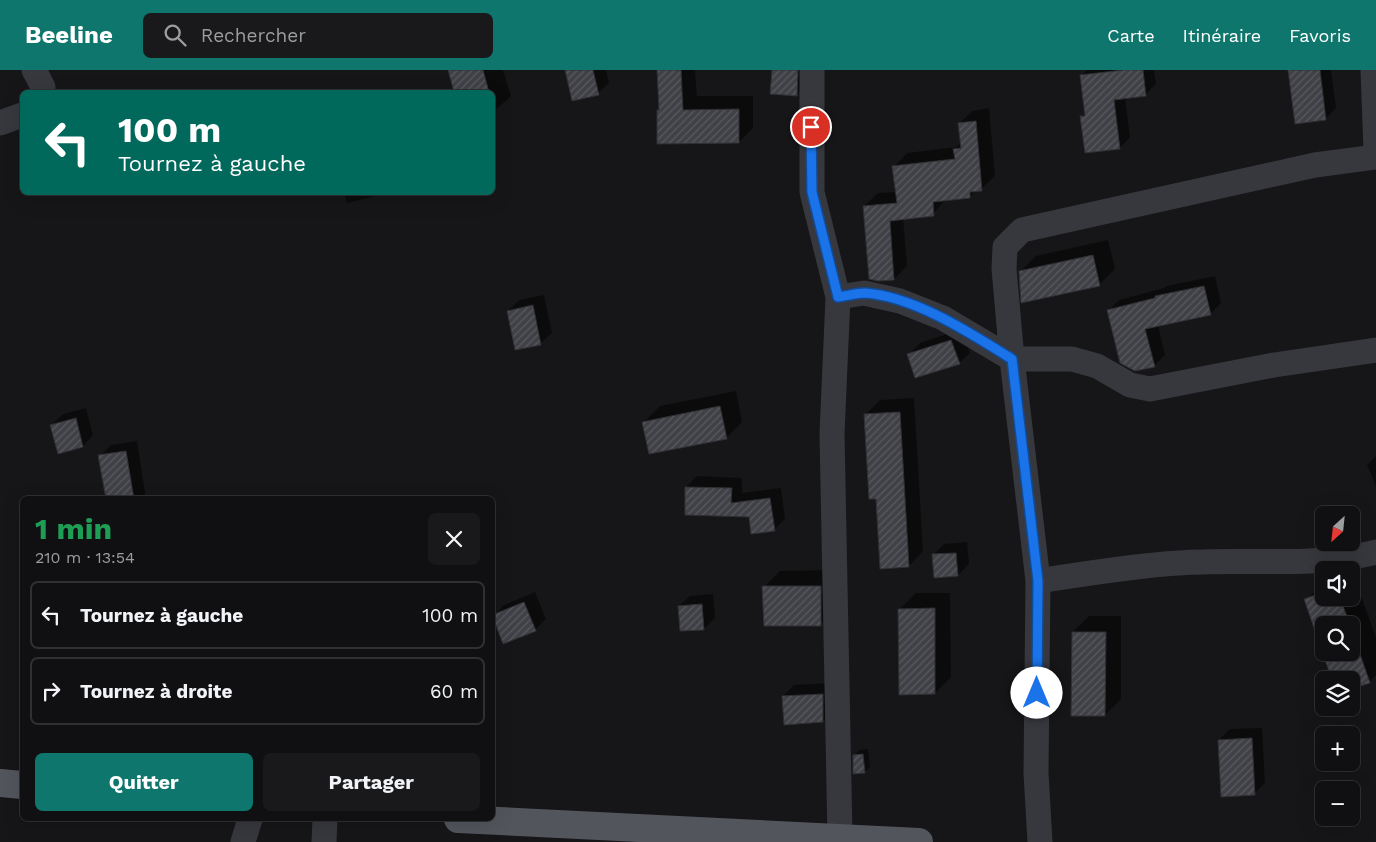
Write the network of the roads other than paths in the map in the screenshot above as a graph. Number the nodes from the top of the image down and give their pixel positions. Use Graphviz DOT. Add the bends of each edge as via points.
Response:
graph roads {
  1 [pos="34,70"];
  2 [pos="812,70"];
  3 [pos="1374,70"];
  4 [pos="42,90"];
  5 [pos="20,116"];
  6 [pos="0,123"];
  7 [pos="1376,151"];
  8 [pos="1376,157"];
  9 [pos="838,297"];
  10 [pos="1376,350"];
  11 [pos="1012,359"];
  12 [pos="1376,552"];
  13 [pos="1038,581"];
  14 [pos="0,783"];
  15 [pos="20,785"];
  16 [pos="249,821"];
  17 [pos="325,821"];
  18 [pos="495,821"];
  19 [pos="840,837"];
  20 [pos="243,842"];
  21 [pos="324,842"];
  22 [pos="919,842"];
  23 [pos="1040,842"];
  1 -- 4 [label="street"];
  2 -- 9 [label="street" via="812,192"];
  3 -- 7 [label="street"];
  5 -- 6 [label="street"];
  8 -- 11 [label="street" via="1315,165 1022,230 1006,247 1004,270"];
  9 -- 11 [label="street" via="864,293 900,301 943,318"];
  9 -- 19 [label="street" via="832,434"];
  10 -- 11 [label="street" via="1274,364 1150,389 1130,385 1097,366 1072,359"];
  11 -- 13 [label="street"];
  12 -- 13 [label="street" via="1360,556 1266,562 1178,563"];
  13 -- 23 [label="street" via="1036,773"];
  14 -- 15 [label="main road"];
  16 -- 20 [label="street"];
  17 -- 21 [label="street"];
  18 -- 19 [label="main road"];
  19 -- 22 [label="main road"];
}
